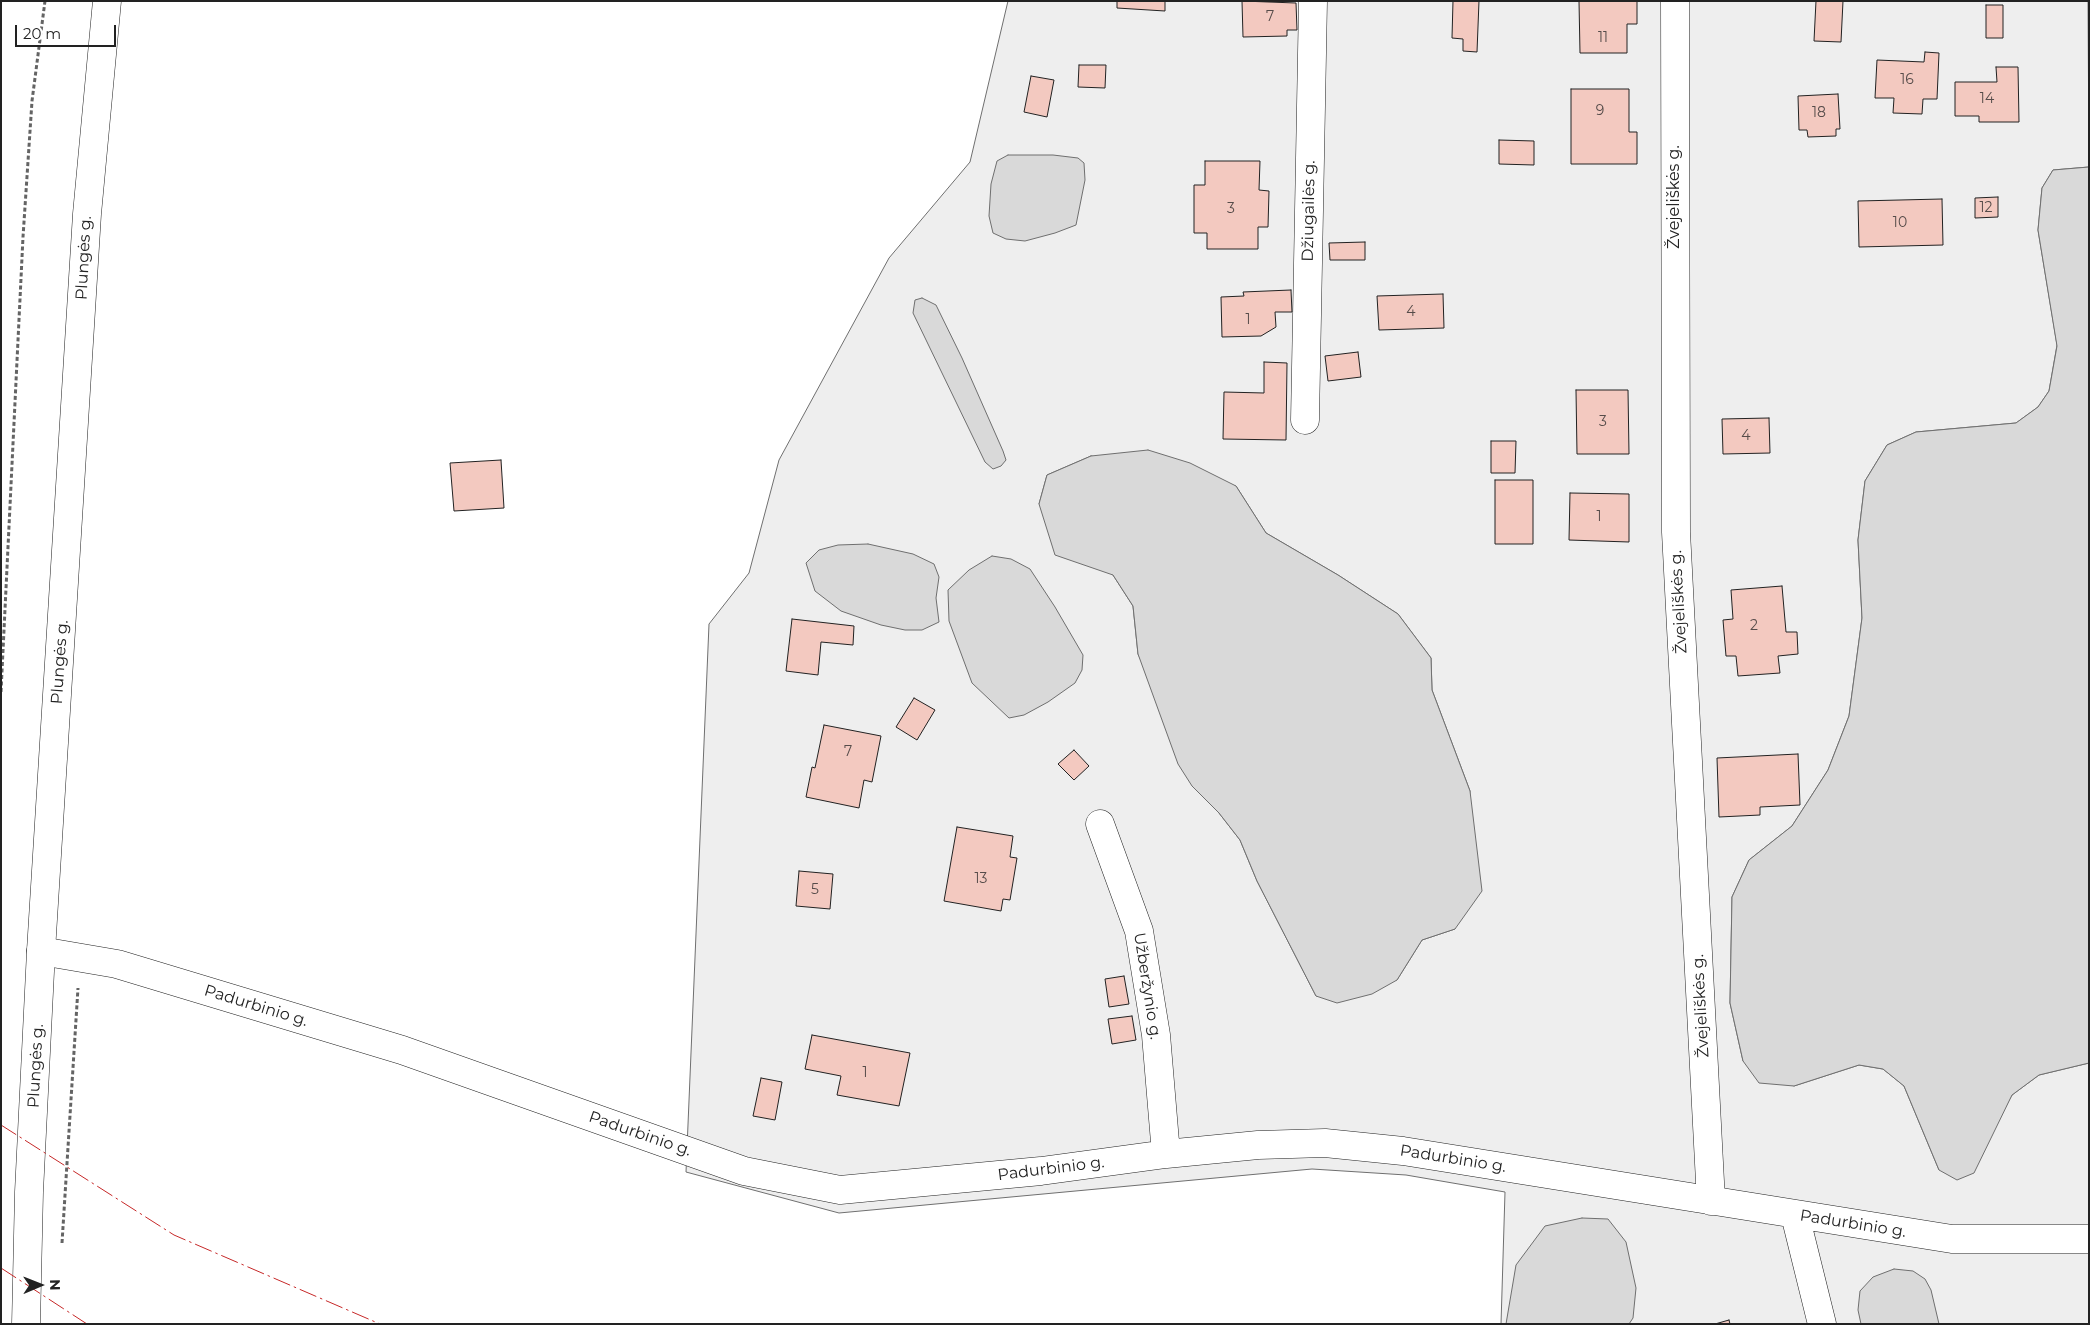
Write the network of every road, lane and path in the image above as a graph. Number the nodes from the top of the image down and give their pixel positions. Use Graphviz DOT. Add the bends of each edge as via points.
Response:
graph roads {
  1 [pos="45,1"];
  2 [pos="107,1"];
  3 [pos="1313,1"];
  4 [pos="1675,1"];
  5 [pos="1305,420"];
  6 [pos="1,692"];
  7 [pos="1100,824"];
  8 [pos="41,951"];
  9 [pos="80,957"];
  10 [pos="1166,1154"];
  11 [pos="1711,1201"];
  12 [pos="1795,1215"];
  13 [pos="2089,1239"];
  14 [pos="62,1245"];
  15 [pos="26,1324"];
  16 [pos="1822,1324"];
  1 -- 6 [label="path" via="32,102 23,237"];
  2 -- 8 [label="street, Plungės g." via="87,214"];
  3 -- 5 [label="street, Džiugailės g."];
  4 -- 11 [label="street, Žvejeliškės g." via="1676,532"];
  7 -- 10 [label="street, Užberžynio g." via="1139,931 1156,1035"];
  8 -- 9 [label="street, Padurbinio g."];
  8 -- 15 [label="street, Plungės g."];
  9 -- 10 [label="street, Padurbinio g." via="118,964 402,1050 744,1171 840,1190 1041,1171"];
  9 -- 14 [label="path"];
  10 -- 11 [label="street, Padurbinio g." via="1258,1145 1325,1143 1403,1150"];
  11 -- 12 [label="street, Padurbinio g."];
  12 -- 13 [label="street, Padurbinio g." via="1952,1239"];
  12 -- 16 [label="street"];
}
